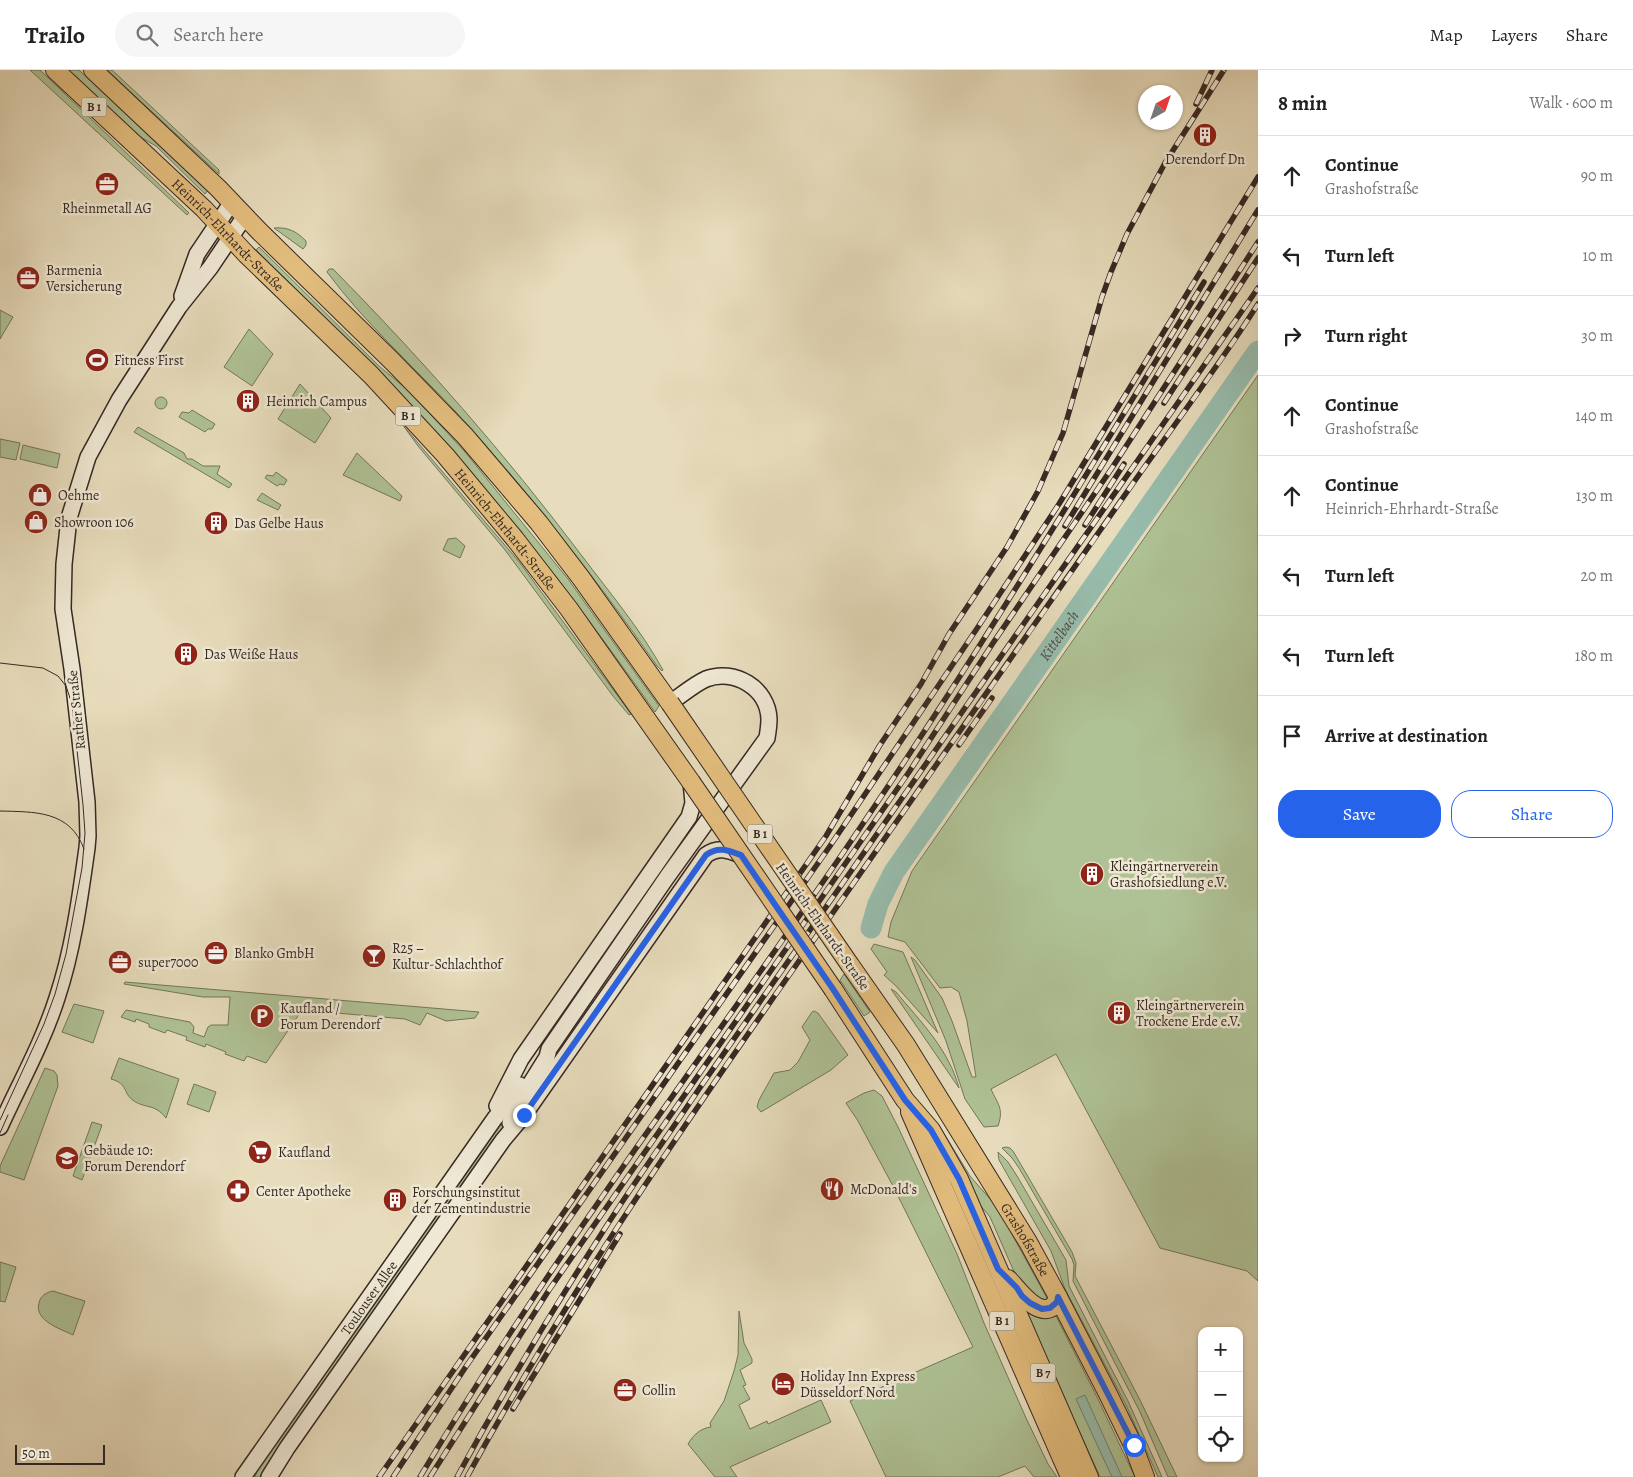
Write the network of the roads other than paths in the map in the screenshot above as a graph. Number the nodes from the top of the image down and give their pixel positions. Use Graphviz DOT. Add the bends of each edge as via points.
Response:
graph roads {
  1 [pos="55,70"];
  2 [pos="93,70"];
  3 [pos="232,202"];
  4 [pos="245,216"];
  5 [pos="217,223"];
  6 [pos="231,238"];
  7 [pos="178,307"];
  8 [pos="668,700"];
  9 [pos="649,721"];
  10 [pos="691,782"];
  11 [pos="741,855"];
  12 [pos="885,1015"];
  13 [pos="549,1049"];
  14 [pos="905,1100"];
  15 [pos="495,1118"];
  16 [pos="0,1127"];
  17 [pos="503,1140"];
  18 [pos="998,1269"];
  19 [pos="1058,1297"];
  20 [pos="1134,1445"];
  21 [pos="243,1477"];
  22 [pos="269,1477"];
  23 [pos="1070,1477"];
  24 [pos="1089,1477"];
  25 [pos="1145,1477"];
  26 [pos="1155,1477"];
  1 -- 5 [label="main road, Heinrich-Ehrhardt-Straße / B 1"];
  2 -- 3 [label="main road, Heinrich-Ehrhardt-Straße / B 1"];
  3 -- 4 [label="main road, Heinrich-Ehrhardt-Straße / B 1"];
  3 -- 5 [label="main road, Rather Straße"];
  4 -- 6 [label="main road, Rather Straße"];
  4 -- 8 [label="main road, Heinrich-Ehrhardt-Straße / B 1" via="465,436 581,578"];
  5 -- 6 [label="main road, Heinrich-Ehrhardt-Straße / B 1"];
  5 -- 7 [label="main road, Rather Straße" via="197,254"];
  6 -- 7 [label="main road, Rather Straße"];
  6 -- 9 [label="main road, Heinrich-Ehrhardt-Straße / B 1" via="371,375 445,455 569,609"];
  7 -- 16 [label="main road, Rather Straße" via="119,400 88,457 69,518 63,609 87,802 87,848 57,998"];
  8 -- 12 [label="main road, Heinrich-Ehrhardt-Straße / B 1, bridge"];
  8 -- 13 [label="main road" via="706,679 736,678 750,684 762,696 769,719 766,738"];
  9 -- 10 [label="main road, Heinrich-Ehrhardt-Straße / B 7"];
  10 -- 11 [label="main road, Heinrich-Ehrhardt-Straße / B 7, bridge"];
  10 -- 15 [label="main road" via="693,803 689,817 520,1060 496,1107"];
  11 -- 14 [label="main road, Heinrich-Ehrhardt-Straße / B 7, bridge"];
  11 -- 17 [label="main road" via="725,849 712,850 706,855 524,1115"];
  12 -- 19 [label="main road, Grashofstraße / B 1" via="1023,1234"];
  13 -- 15 [label="main road"];
  13 -- 17 [label="main road" via="548,1057 527,1089"];
  14 -- 18 [label="main road, B 7" via="931,1130 952,1166"];
  14 -- 23 [label="main road, B 1"];
  15 -- 21 [label="main road, Toulouser Allee"];
  17 -- 22 [label="main road, Toulouser Allee"];
  18 -- 19 [label="main road" via="1022,1296 1038,1308 1050,1308"];
  18 -- 24 [label="main road, B 7"];
  19 -- 20 [label="main road, Grashofstraße / B 1"];
  20 -- 25 [label="main road, Grashofstraße"];
  20 -- 26 [label="main road, B 1"];
}
